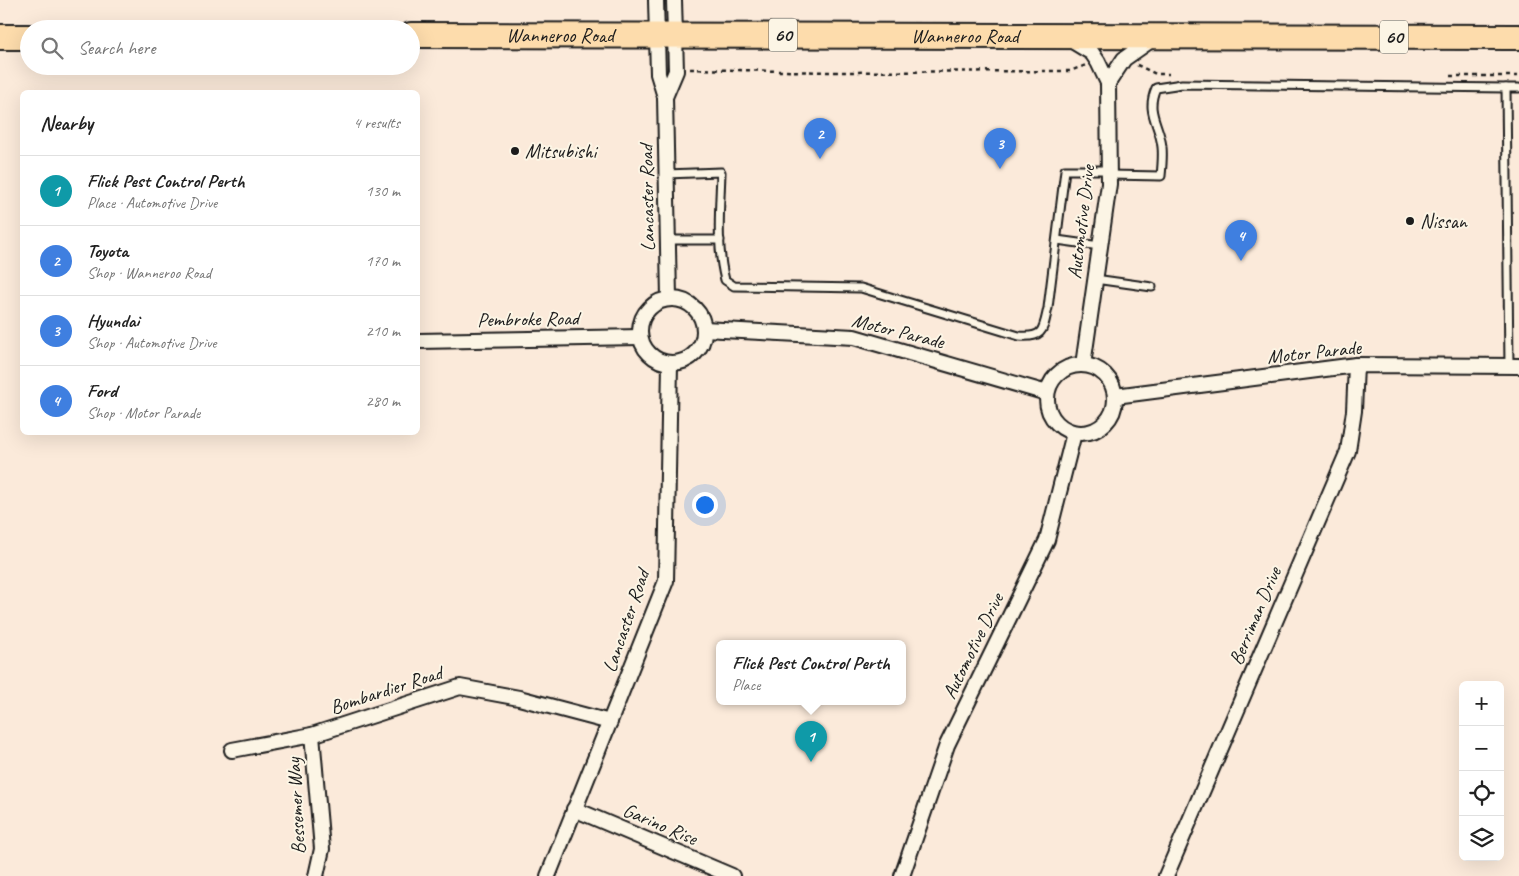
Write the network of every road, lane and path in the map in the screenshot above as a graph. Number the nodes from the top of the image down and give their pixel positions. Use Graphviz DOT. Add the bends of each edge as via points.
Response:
graph roads {
  1 [pos="656,0"];
  2 [pos="674,0"];
  3 [pos="666,34"];
  4 [pos="420,35"];
  5 [pos="0,37"];
  6 [pos="20,37"];
  7 [pos="1067,37"];
  8 [pos="1519,37"];
  9 [pos="1154,38"];
  10 [pos="1124,59"];
  11 [pos="1098,62"];
  12 [pos="676,68"];
  13 [pos="1174,74"];
  14 [pos="1444,76"];
  15 [pos="1519,76"];
  16 [pos="1108,83"];
  17 [pos="1506,88"];
  18 [pos="1519,88"];
  19 [pos="665,97"];
  20 [pos="1109,173"];
  21 [pos="666,174"];
  22 [pos="668,240"];
  23 [pos="720,240"];
  24 [pos="1057,240"];
  25 [pos="1100,246"];
  26 [pos="1095,279"];
  27 [pos="1152,287"];
  28 [pos="668,298"];
  29 [pos="704,329"];
  30 [pos="640,337"];
  31 [pos="420,341"];
  32 [pos="670,364"];
  33 [pos="1083,365"];
  34 [pos="1356,365"];
  35 [pos="1514,366"];
  36 [pos="1047,393"];
  37 [pos="1115,396"];
  38 [pos="1074,433"];
  39 [pos="610,722"];
  40 [pos="312,735"];
  41 [pos="232,750"];
  42 [pos="574,809"];
  43 [pos="316,876"];
  44 [pos="548,876"];
  45 [pos="732,876"];
  46 [pos="902,876"];
  47 [pos="1166,876"];
  1 -- 3 [label="street, Lancaster Road"];
  2 -- 3 [label="street, Lancaster Road"];
  3 -- 4 [label="highway, Wanneroo Road / 60"];
  3 -- 7 [label="highway, Wanneroo Road / 60"];
  3 -- 12 [label="street, Lancaster Road"];
  3 -- 19 [label="street, Lancaster Road" via="658,74"];
  5 -- 6 [label="highway"];
  7 -- 9 [label="highway, Wanneroo Road / 60"];
  7 -- 11 [label="street, Automotive Drive" via="1092,53"];
  8 -- 9 [label="highway, Wanneroo Road / 60"];
  9 -- 10 [label="street"];
  10 -- 13 [label="path" via="1156,74"];
  10 -- 16 [label="street"];
  11 -- 12 [label="path" via="1070,71 828,72"];
  11 -- 16 [label="street, Automotive Drive"];
  12 -- 19 [label="street, Lancaster Road"];
  14 -- 15 [label="path"];
  16 -- 20 [label="street, Automotive Drive"];
  17 -- 18 [label="lane"];
  17 -- 20 [label="lane" via="1182,84 1156,88 1151,111 1162,146 1161,176"];
  17 -- 35 [label="lane"];
  19 -- 21 [label="street, Lancaster Road"];
  20 -- 24 [label="lane" via="1065,170"];
  20 -- 25 [label="street, Automotive Drive"];
  21 -- 22 [label="street, Lancaster Road"];
  21 -- 23 [label="lane" via="721,172"];
  22 -- 23 [label="lane"];
  22 -- 28 [label="street, Lancaster Road"];
  23 -- 24 [label="lane" via="725,280 734,286 861,288 1019,336 1033,337 1044,326"];
  24 -- 25 [label="lane"];
  25 -- 26 [label="street, Automotive Drive"];
  26 -- 27 [label="lane"];
  26 -- 33 [label="street, Automotive Drive"];
  28 -- 29 [label="street" via="684,301 697,310"];
  28 -- 30 [label="street" via="658,301 646,312 640,326"];
  29 -- 32 [label="street" via="703,340 695,354"];
  29 -- 36 [label="street, Motor Parade" via="854,337"];
  30 -- 31 [label="street, Pembroke Road"];
  30 -- 32 [label="street" via="650,356"];
  32 -- 39 [label="street, Lancaster Road" via="666,582"];
  33 -- 36 [label="street" via="1060,372"];
  33 -- 37 [label="street" via="1105,375"];
  34 -- 35 [label="street, Motor Parade"];
  34 -- 37 [label="street, Motor Parade"];
  34 -- 47 [label="street, Berriman Drive" via="1348,450"];
  36 -- 38 [label="street" via="1052,419"];
  37 -- 38 [label="street" via="1108,420 1098,429"];
  38 -- 46 [label="street, Automotive Drive" via="1047,540 947,745"];
  39 -- 40 [label="street, Bombardier Road" via="519,698 460,687"];
  39 -- 42 [label="street, Lancaster Road"];
  40 -- 41 [label="street, Bombardier Road"];
  40 -- 43 [label="street, Bessemer Way" via="322,849"];
  42 -- 44 [label="street, Lancaster Road"];
  42 -- 45 [label="street, Garino Rise"];
}
